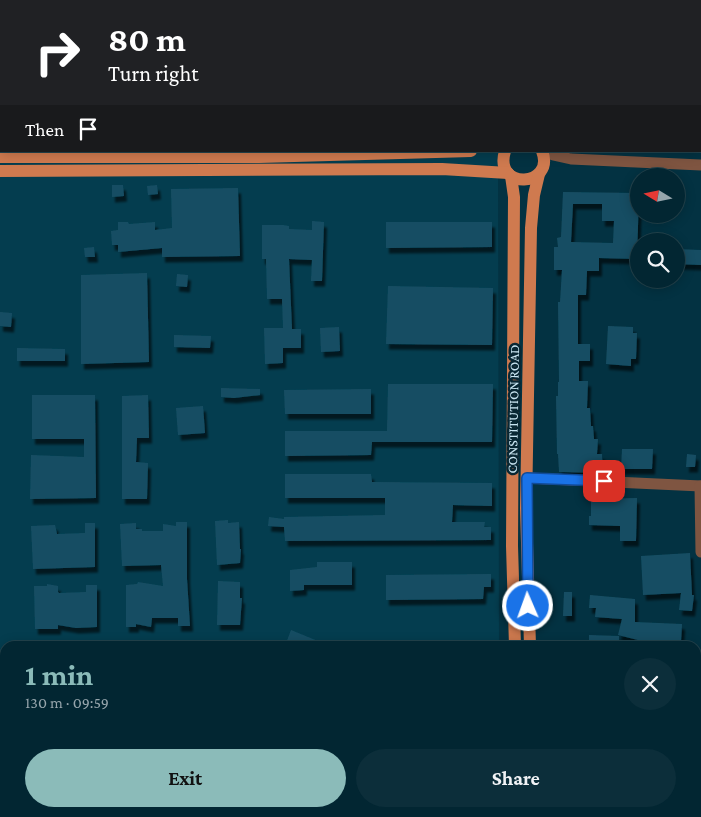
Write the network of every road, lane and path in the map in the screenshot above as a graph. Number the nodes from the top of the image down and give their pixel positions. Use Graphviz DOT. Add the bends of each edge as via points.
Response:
graph roads {
  1 [pos="399,152"];
  2 [pos="505,152"];
  3 [pos="542,152"];
  4 [pos="548,152"];
  5 [pos="258,154"];
  6 [pos="0,157"];
  7 [pos="571,159"];
  8 [pos="701,165"];
  9 [pos="0,170"];
  10 [pos="541,171"];
  11 [pos="509,175"];
  12 [pos="527,478"];
  13 [pos="700,486"];
  14 [pos="701,552"];
  15 [pos="514,641"];
  16 [pos="530,641"];
  17 [pos="701,689"];
  18 [pos="701,731"];
  1 -- 5 [label="main road"];
  2 -- 11 [label="main road, CONSTITUTION ROAD" via="504,166"];
  3 -- 10 [label="main road, CONSTITUTION ROAD"];
  4 -- 7 [label="street"];
  5 -- 6 [label="main road"];
  7 -- 8 [label="street"];
  7 -- 10 [label="street"];
  9 -- 11 [label="main road" via="442,169"];
  10 -- 11 [label="main road" via="534,178 522,180"];
  10 -- 12 [label="main road, CONSTITUTION ROAD" via="533,202 531,228"];
  11 -- 15 [label="main road, CONSTITUTION ROAD" via="514,197"];
  12 -- 13 [label="street"];
  12 -- 16 [label="main road, CONSTITUTION ROAD"];
  13 -- 14 [label="street"];
  17 -- 18 [label="street"];
}
